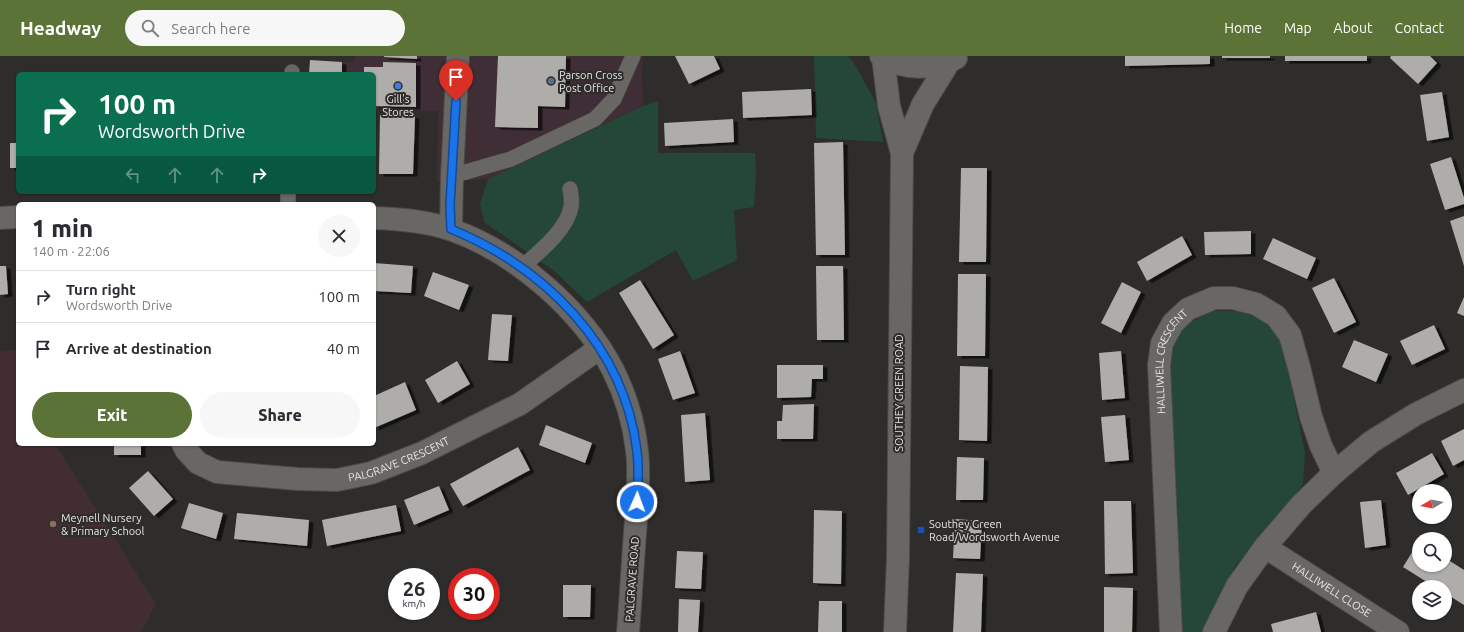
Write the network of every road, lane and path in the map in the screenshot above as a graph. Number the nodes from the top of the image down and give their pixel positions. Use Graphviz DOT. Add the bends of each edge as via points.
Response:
graph roads {
  1 [pos="458,56"];
  2 [pos="633,56"];
  3 [pos="882,57"];
  4 [pos="954,59"];
  5 [pos="902,153"];
  6 [pos="452,176"];
  7 [pos="570,188"];
  8 [pos="16,217"];
  9 [pos="0,218"];
  10 [pos="376,218"];
  11 [pos="451,229"];
  12 [pos="522,268"];
  13 [pos="600,348"];
  14 [pos="1464,390"];
  15 [pos="185,446"];
  16 [pos="1334,473"];
  17 [pos="1265,547"];
  18 [pos="628,632"];
  19 [pos="895,632"];
  20 [pos="1171,632"];
  21 [pos="1214,632"];
  22 [pos="1398,632"];
  1 -- 6 [label="street"];
  2 -- 6 [label="lane" via="614,99 595,119 511,159"];
  3 -- 4 [label="street" via="904,66 927,67"];
  3 -- 5 [label="street, SOUTHEY GREEN ROAD" via="889,106"];
  4 -- 5 [label="street, SOUTHEY GREEN ROAD" via="923,104"];
  5 -- 19 [label="street, SOUTHEY GREEN ROAD"];
  6 -- 11 [label="street"];
  7 -- 12 [label="lane" via="571,208 563,226"];
  8 -- 9 [label="street"];
  10 -- 11 [label="street, PALGRAVE ROAD" via="410,220"];
  11 -- 12 [label="street, PALGRAVE ROAD" via="488,247"];
  12 -- 13 [label="street, PALGRAVE ROAD" via="566,307"];
  13 -- 15 [label="street, PALGRAVE CRESCENT" via="520,404 422,453 371,473 337,480 298,480 217,472 198,463"];
  13 -- 18 [label="street, PALGRAVE ROAD" via="613,369 623,394 637,451 638,488"];
  14 -- 16 [label="street" via="1416,414 1377,438"];
  16 -- 17 [label="street" via="1301,505"];
  16 -- 20 [label="street, HALLIWELL CRESCENT" via="1311,417 1290,335 1276,316 1256,304 1232,298 1214,298 1188,309 1173,323 1162,343 1159,365"];
  17 -- 21 [label="street" via="1237,586"];
  17 -- 22 [label="street, HALLIWELL CLOSE"];
}
